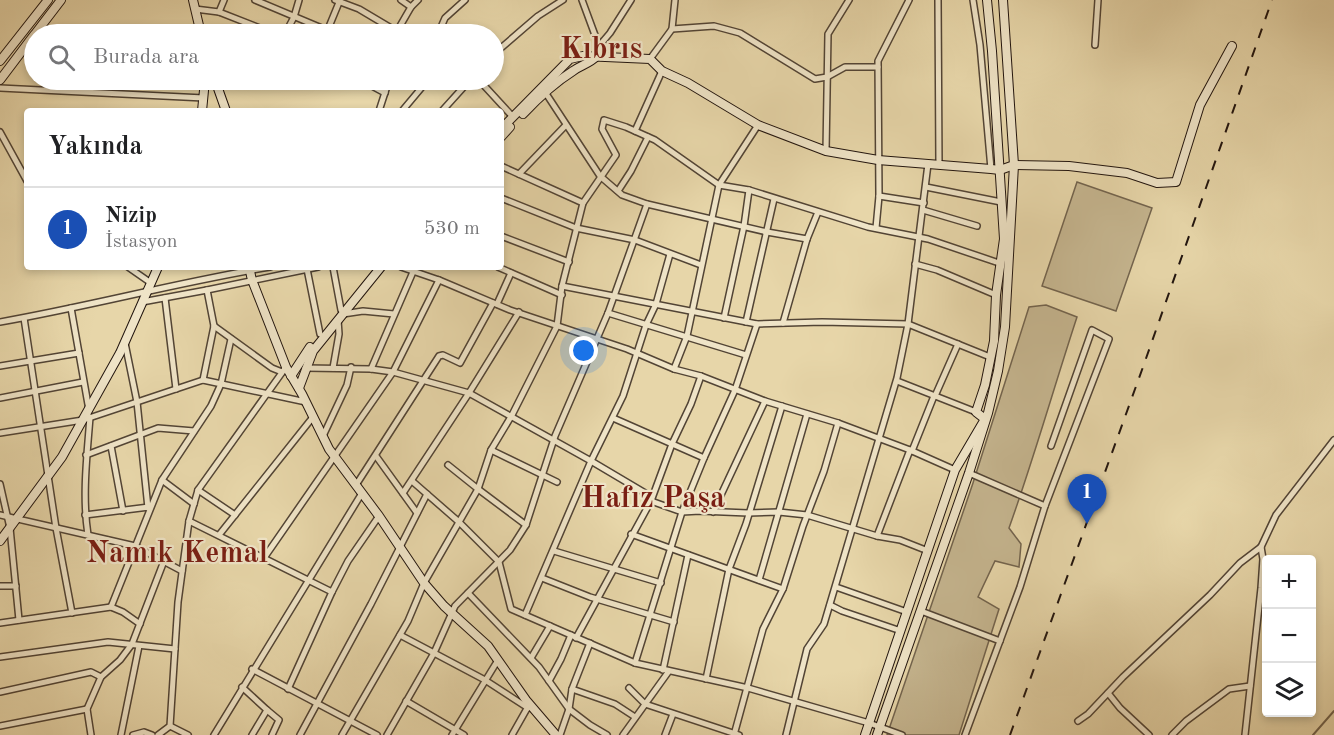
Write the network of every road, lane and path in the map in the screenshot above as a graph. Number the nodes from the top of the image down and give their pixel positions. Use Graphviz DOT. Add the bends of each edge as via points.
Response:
graph roads {
  1 [pos="48,0"];
  2 [pos="61,0"];
  3 [pos="224,0"];
  4 [pos="255,0"];
  5 [pos="299,0"];
  6 [pos="338,0"];
  7 [pos="401,0"];
  8 [pos="418,0"];
  9 [pos="465,0"];
  10 [pos="563,0"];
  11 [pos="582,0"];
  12 [pos="631,0"];
  13 [pos="675,0"];
  14 [pos="849,0"];
  15 [pos="938,0"];
  16 [pos="973,0"];
  17 [pos="987,0"];
  18 [pos="1002,0"];
  19 [pos="1098,0"];
  20 [pos="906,1"];
  21 [pos="194,4"];
  22 [pos="411,7"];
  23 [pos="219,12"];
  24 [pos="294,17"];
  25 [pos="29,24"];
  26 [pos="43,24"];
  27 [pos="199,24"];
  28 [pos="250,24"];
  29 [pos="290,24"];
  30 [pos="308,24"];
  31 [pos="330,24"];
  32 [pos="382,24"];
  33 [pos="401,24"];
  34 [pos="442,24"];
  35 [pos="672,29"];
  36 [pos="24,30"];
  37 [pos="504,45"];
  38 [pos="1095,45"];
  39 [pos="599,46"];
  40 [pos="1232,46"];
  41 [pos="24,49"];
  42 [pos="597,57"];
  43 [pos="650,59"];
  44 [pos="0,61"];
  45 [pos="878,68"];
  46 [pos="662,71"];
  47 [pos="827,77"];
  48 [pos="0,80"];
  49 [pos="0,88"];
  50 [pos="24,89"];
  51 [pos="41,90"];
  52 [pos="204,90"];
  53 [pos="219,90"];
  54 [pos="379,90"];
  55 [pos="386,90"];
  56 [pos="420,90"];
  57 [pos="461,90"];
  58 [pos="488,90"];
  59 [pos="544,92"];
  60 [pos="385,93"];
  61 [pos="204,98"];
  62 [pos="202,108"];
  63 [pos="225,108"];
  64 [pos="380,108"];
  65 [pos="405,108"];
  66 [pos="445,108"];
  67 [pos="513,117"];
  68 [pos="758,124"];
  69 [pos="566,125"];
  70 [pos="504,126"];
  71 [pos="635,131"];
  72 [pos="0,132"];
  73 [pos="504,134"];
  74 [pos="648,137"];
  75 [pos="826,151"];
  76 [pos="878,160"];
  77 [pos="928,164"];
  78 [pos="939,165"];
  79 [pos="1014,165"];
  80 [pos="504,167"];
  81 [pos="996,169"];
  82 [pos="519,174"];
  83 [pos="24,176"];
  84 [pos="600,176"];
  85 [pos="719,185"];
  86 [pos="926,187"];
  87 [pos="748,190"];
  88 [pos="618,191"];
  89 [pos="879,196"];
  90 [pos="504,199"];
  91 [pos="774,199"];
  92 [pos="1001,202"];
  93 [pos="584,203"];
  94 [pos="924,203"];
  95 [pos="647,204"];
  96 [pos="923,210"];
  97 [pos="818,212"];
  98 [pos="711,219"];
  99 [pos="744,226"];
  100 [pos="977,226"];
  101 [pos="576,228"];
  102 [pos="876,228"];
  103 [pos="767,232"];
  104 [pos="504,237"];
  105 [pos="919,237"];
  106 [pos="807,239"];
  107 [pos="635,240"];
  108 [pos="670,254"];
  109 [pos="569,262"];
  110 [pos="999,263"];
  111 [pos="915,264"];
  112 [pos="700,265"];
  113 [pos="132,270"];
  114 [pos="157,270"];
  115 [pos="245,270"];
  116 [pos="250,270"];
  117 [pos="302,270"];
  118 [pos="307,270"];
  119 [pos="333,270"];
  120 [pos="374,270"];
  121 [pos="378,270"];
  122 [pos="408,270"];
  123 [pos="504,270"];
  124 [pos="413,272"];
  125 [pos="511,273"];
  126 [pos="252,280"];
  127 [pos="439,280"];
  128 [pos="151,283"];
  129 [pos="562,286"];
  130 [pos="207,290"];
  131 [pos="146,292"];
  132 [pos="562,295"];
  133 [pos="614,295"];
  134 [pos="996,295"];
  135 [pos="165,298"];
  136 [pos="142,302"];
  137 [pos="495,303"];
  138 [pos="656,304"];
  139 [pos="71,308"];
  140 [pos="692,311"];
  141 [pos="519,312"];
  142 [pos="608,313"];
  143 [pos="340,314"];
  144 [pos="394,314"];
  145 [pos="24,318"];
  146 [pos="724,318"];
  147 [pos="0,322"];
  148 [pos="746,322"];
  149 [pos="783,323"];
  150 [pos="757,324"];
  151 [pos="908,324"];
  152 [pos="646,325"];
  153 [pos="214,326"];
  154 [pos="557,326"];
  155 [pos="320,334"];
  156 [pos="687,336"];
  157 [pos="231,339"];
  158 [pos="597,340"];
  159 [pos="125,341"];
  160 [pos="958,344"];
  161 [pos="79,353"];
  162 [pos="636,354"];
  163 [pos="746,355"];
  164 [pos="990,357"];
  165 [pos="31,360"];
  166 [pos="0,366"];
  167 [pos="351,367"];
  168 [pos="305,368"];
  169 [pos="333,368"];
  170 [pos="370,369"];
  171 [pos="674,369"];
  172 [pos="284,370"];
  173 [pos="393,372"];
  174 [pos="291,376"];
  175 [pos="701,376"];
  176 [pos="203,380"];
  177 [pos="423,380"];
  178 [pos="897,381"];
  179 [pos="83,382"];
  180 [pos="221,384"];
  181 [pos="299,388"];
  182 [pos="35,389"];
  183 [pos="176,389"];
  184 [pos="735,390"];
  185 [pos="469,393"];
  186 [pos="266,394"];
  187 [pos="935,396"];
  188 [pos="0,398"];
  189 [pos="765,401"];
  190 [pos="137,402"];
  191 [pos="306,402"];
  192 [pos="782,406"];
  193 [pos="976,412"];
  194 [pos="807,414"];
  195 [pos="512,415"];
  196 [pos="87,416"];
  197 [pos="313,417"];
  198 [pos="613,418"];
  199 [pos="838,423"];
  200 [pos="41,428"];
  201 [pos="195,430"];
  202 [pos="0,433"];
  203 [pos="140,435"];
  204 [pos="323,436"];
  205 [pos="880,438"];
  206 [pos="554,440"];
  207 [pos="1334,440"];
  208 [pos="672,444"];
  209 [pos="111,446"];
  210 [pos="1051,446"];
  211 [pos="491,450"];
  212 [pos="911,450"];
  213 [pos="86,455"];
  214 [pos="376,456"];
  215 [pos="336,458"];
  216 [pos="704,458"];
  217 [pos="591,461"];
  218 [pos="448,465"];
  219 [pos="956,470"];
  220 [pos="969,473"];
  221 [pos="48,475"];
  222 [pos="542,476"];
  223 [pos="162,480"];
  224 [pos="412,482"];
  225 [pos="557,482"];
  226 [pos="0,483"];
  227 [pos="356,485"];
  228 [pos="478,489"];
  229 [pos="198,490"];
  230 [pos="362,493"];
  231 [pos="403,493"];
  232 [pos="427,494"];
  233 [pos="651,501"];
  234 [pos="194,504"];
  235 [pos="149,507"];
  236 [pos="1045,507"];
  237 [pos="123,511"];
  238 [pos="682,512"];
  239 [pos="713,512"];
  240 [pos="779,512"];
  241 [pos="417,513"];
  242 [pos="748,513"];
  243 [pos="3,515"];
  244 [pos="85,515"];
  245 [pos="235,515"];
  246 [pos="807,515"];
  247 [pos="379,516"];
  248 [pos="16,519"];
  249 [pos="189,521"];
  250 [pos="459,522"];
  251 [pos="526,525"];
  252 [pos="853,527"];
  253 [pos="10,528"];
  254 [pos="56,528"];
  255 [pos="631,534"];
  256 [pos="88,535"];
  257 [pos="219,535"];
  258 [pos="877,536"];
  259 [pos="0,541"];
  260 [pos="135,546"];
  261 [pos="400,547"];
  262 [pos="1261,547"];
  263 [pos="672,548"];
  264 [pos="554,550"];
  265 [pos="928,551"];
  266 [pos="688,555"];
  267 [pos="264,558"];
  268 [pos="164,561"];
  269 [pos="499,561"];
  270 [pos="612,568"];
  271 [pos="729,569"];
  272 [pos="182,571"];
  273 [pos="542,578"];
  274 [pos="309,580"];
  275 [pos="759,580"];
  276 [pos="424,583"];
  277 [pos="661,583"];
  278 [pos="0,586"];
  279 [pos="16,586"];
  280 [pos="836,587"];
  281 [pos="783,589"];
  282 [pos="332,592"];
  283 [pos="468,593"];
  284 [pos="596,599"];
  285 [pos="830,605"];
  286 [pos="111,607"];
  287 [pos="921,611"];
  288 [pos="907,612"];
  289 [pos="72,613"];
  290 [pos="452,613"];
  291 [pos="525,615"];
  292 [pos="650,615"];
  293 [pos="20,621"];
  294 [pos="674,622"];
  295 [pos="0,624"];
  296 [pos="140,624"];
  297 [pos="550,626"];
  298 [pos="901,631"];
  299 [pos="400,634"];
  300 [pos="574,636"];
  301 [pos="1000,641"];
  302 [pos="132,644"];
  303 [pos="590,644"];
  304 [pos="139,646"];
  305 [pos="175,649"];
  306 [pos="434,654"];
  307 [pos="0,657"];
  308 [pos="531,658"];
  309 [pos="498,660"];
  310 [pos="635,663"];
  311 [pos="252,669"];
  312 [pos="666,670"];
  313 [pos="101,677"];
  314 [pos="706,679"];
  315 [pos="485,680"];
  316 [pos="549,681"];
  317 [pos="1250,686"];
  318 [pos="242,687"];
  319 [pos="288,688"];
  320 [pos="629,688"];
  321 [pos="747,688"];
  322 [pos="572,689"];
  323 [pos="0,692"];
  324 [pos="1108,693"];
  325 [pos="406,701"];
  326 [pos="795,703"];
  327 [pos="318,704"];
  328 [pos="645,704"];
  329 [pos="529,706"];
  330 [pos="87,709"];
  331 [pos="569,709"];
  332 [pos="267,710"];
  333 [pos="673,714"];
  334 [pos="635,717"];
  335 [pos="349,721"];
  336 [pos="1078,721"];
  337 [pos="869,723"];
  338 [pos="0,726"];
  339 [pos="170,726"];
  340 [pos="879,731"];
  341 [pos="453,732"];
  342 [pos="736,734"];
  343 [pos="91,735"];
  344 [pos="121,735"];
  345 [pos="133,735"];
  346 [pos="152,735"];
  347 [pos="158,735"];
  348 [pos="188,735"];
  349 [pos="214,735"];
  350 [pos="252,735"];
  351 [pos="272,735"];
  352 [pos="300,735"];
  353 [pos="342,735"];
  354 [pos="377,735"];
  355 [pos="387,735"];
  356 [pos="464,735"];
  357 [pos="512,735"];
  358 [pos="558,735"];
  359 [pos="607,735"];
  360 [pos="623,735"];
  361 [pos="665,735"];
  362 [pos="786,735"];
  363 [pos="865,735"];
  364 [pos="902,735"];
  365 [pos="965,735"];
  366 [pos="1149,735"];
  367 [pos="1172,735"];
  368 [pos="1245,735"];
  1 -- 25 [label="street"];
  2 -- 26 [label="street"];
  3 -- 23 [label="street"];
  4 -- 24 [label="street"];
  5 -- 24 [label="street"];
  6 -- 31 [label="street"];
  6 -- 32 [label="street"];
  7 -- 22 [label="street"];
  8 -- 22 [label="street"];
  9 -- 34 [label="street"];
  10 -- 37 [label="street"];
  11 -- 39 [label="street"];
  12 -- 39 [label="street"];
  13 -- 35 [label="street"];
  14 -- 47 [label="street" via="828,34"];
  15 -- 78 [label="street"];
  16 -- 81 [label="street"];
  17 -- 81 [label="street"];
  18 -- 79 [label="street"];
  19 -- 38 [label="street"];
  20 -- 45 [label="street"];
  21 -- 23 [label="street"];
  21 -- 27 [label="street"];
  22 -- 33 [label="street"];
  23 -- 28 [label="street"];
  24 -- 29 [label="street"];
  24 -- 30 [label="street"];
  35 -- 43 [label="street"];
  35 -- 47 [label="street" via="714,26 740,33 815,79"];
  36 -- 44 [label="street"];
  39 -- 42 [label="street"];
  40 -- 79 [label="street" via="1200,105 1176,182 1157,183 1127,173 1081,168"];
  41 -- 48 [label="street"];
  42 -- 43 [label="street"];
  42 -- 59 [label="street"];
  42 -- 67 [label="street" via="570,59"];
  43 -- 46 [label="street"];
  45 -- 47 [label="street" via="845,67"];
  45 -- 76 [label="street"];
  46 -- 68 [label="street"];
  46 -- 71 [label="street"];
  47 -- 75 [label="street"];
  49 -- 50 [label="street"];
  51 -- 61 [label="street"];
  52 -- 61 [label="street"];
  53 -- 63 [label="street"];
  54 -- 60 [label="street"];
  55 -- 60 [label="street"];
  56 -- 65 [label="street"];
  57 -- 66 [label="street"];
  58 -- 67 [label="street"];
  59 -- 69 [label="street"];
  59 -- 73 [label="street"];
  60 -- 64 [label="street"];
  61 -- 62 [label="street"];
  67 -- 70 [label="street"];
  68 -- 75 [label="street"];
  68 -- 85 [label="street"];
  69 -- 82 [label="street"];
  69 -- 84 [label="street"];
  71 -- 74 [label="street"];
  71 -- 84 [label="street" via="604,120 602,129 616,155"];
  72 -- 83 [label="street"];
  74 -- 85 [label="street"];
  74 -- 88 [label="street"];
  75 -- 76 [label="street"];
  76 -- 77 [label="street"];
  76 -- 89 [label="street"];
  77 -- 78 [label="street"];
  77 -- 86 [label="street"];
  78 -- 81 [label="street"];
  79 -- 81 [label="street"];
  79 -- 220 [label="street" via="1005,327 988,413"];
  80 -- 82 [label="street"];
  81 -- 92 [label="street"];
  82 -- 93 [label="street"];
  84 -- 88 [label="street"];
  84 -- 93 [label="street"];
  85 -- 87 [label="street"];
  85 -- 98 [label="street"];
  86 -- 92 [label="street"];
  86 -- 94 [label="street"];
  87 -- 91 [label="street"];
  87 -- 99 [label="street"];
  88 -- 95 [label="street"];
  89 -- 94 [label="street"];
  89 -- 102 [label="street"];
  90 -- 101 [label="street"];
  91 -- 97 [label="street"];
  91 -- 103 [label="street"];
  92 -- 110 [label="street" via="1004,239"];
  93 -- 101 [label="street"];
  94 -- 96 [label="street"];
  95 -- 98 [label="street"];
  95 -- 107 [label="street"];
  96 -- 100 [label="street"];
  96 -- 105 [label="street"];
  97 -- 102 [label="street"];
  97 -- 106 [label="street"];
  98 -- 99 [label="street"];
  98 -- 112 [label="street"];
  99 -- 103 [label="street"];
  99 -- 146 [label="street"];
  101 -- 107 [label="street"];
  101 -- 109 [label="street"];
  102 -- 105 [label="street"];
  103 -- 106 [label="street"];
  103 -- 148 [label="street"];
  104 -- 109 [label="street"];
  105 -- 110 [label="street"];
  105 -- 111 [label="street"];
  106 -- 149 [label="street"];
  107 -- 108 [label="street"];
  107 -- 133 [label="street"];
  108 -- 112 [label="street"];
  108 -- 138 [label="street"];
  109 -- 129 [label="street"];
  110 -- 134 [label="street"];
  111 -- 134 [label="street"];
  111 -- 151 [label="street"];
  112 -- 140 [label="street"];
  113 -- 128 [label="street"];
  114 -- 128 [label="street"];
  115 -- 131 [label="street"];
  116 -- 126 [label="street"];
  117 -- 126 [label="street"];
  118 -- 155 [label="street"];
  119 -- 143 [label="street"];
  120 -- 143 [label="street"];
  121 -- 143 [label="street"];
  122 -- 124 [label="street"];
  123 -- 125 [label="street"];
  124 -- 127 [label="street"];
  124 -- 144 [label="street"];
  125 -- 132 [label="street"];
  125 -- 137 [label="street"];
  126 -- 130 [label="street"];
  126 -- 172 [label="street"];
  127 -- 137 [label="street"];
  127 -- 173 [label="street"];
  128 -- 131 [label="street"];
  129 -- 132 [label="street"];
  129 -- 133 [label="street"];
  130 -- 135 [label="street"];
  130 -- 153 [label="street"];
  131 -- 136 [label="street"];
  131 -- 139 [label="street"];
  132 -- 154 [label="street"];
  133 -- 138 [label="street"];
  133 -- 142 [label="street"];
  134 -- 164 [label="street"];
  135 -- 136 [label="street"];
  135 -- 183 [label="street"];
  136 -- 159 [label="street"];
  137 -- 141 [label="street"];
  137 -- 177 [label="street" via="460,363 441,354"];
  138 -- 140 [label="street"];
  138 -- 152 [label="street"];
  139 -- 145 [label="street"];
  139 -- 161 [label="street"];
  140 -- 146 [label="street"];
  140 -- 156 [label="street"];
  141 -- 154 [label="street"];
  141 -- 185 [label="street"];
  142 -- 152 [label="street"];
  142 -- 158 [label="street"];
  143 -- 144 [label="street"];
  143 -- 155 [label="street"];
  143 -- 168 [label="street"];
  143 -- 169 [label="street"];
  144 -- 170 [label="street"];
  145 -- 147 [label="street"];
  145 -- 165 [label="street"];
  146 -- 148 [label="street"];
  148 -- 150 [label="street"];
  149 -- 150 [label="street"];
  149 -- 151 [label="street"];
  150 -- 163 [label="street"];
  151 -- 160 [label="street"];
  151 -- 178 [label="street"];
  152 -- 156 [label="street"];
  152 -- 162 [label="street"];
  153 -- 157 [label="street"];
  153 -- 176 [label="street"];
  154 -- 158 [label="street"];
  154 -- 195 [label="street"];
  155 -- 174 [label="street"];
  156 -- 163 [label="street"];
  156 -- 171 [label="street"];
  157 -- 172 [label="street" via="272,368"];
  157 -- 180 [label="street"];
  158 -- 162 [label="street"];
  158 -- 206 [label="street"];
  159 -- 190 [label="street"];
  159 -- 196 [label="street"];
  160 -- 164 [label="street"];
  160 -- 187 [label="street"];
  161 -- 165 [label="street"];
  161 -- 179 [label="street"];
  162 -- 171 [label="street"];
  162 -- 198 [label="street"];
  163 -- 184 [label="street"];
  164 -- 193 [label="street"];
  165 -- 166 [label="street"];
  165 -- 182 [label="street"];
  167 -- 169 [label="street"];
  167 -- 170 [label="street"];
  167 -- 204 [label="street" via="347,386"];
  168 -- 169 [label="street"];
  168 -- 181 [label="street"];
  170 -- 173 [label="street"];
  171 -- 175 [label="street"];
  172 -- 174 [label="street"];
  172 -- 186 [label="street"];
  173 -- 177 [label="street"];
  173 -- 215 [label="street"];
  174 -- 181 [label="street"];
  175 -- 184 [label="street"];
  175 -- 208 [label="street"];
  176 -- 180 [label="street"];
  176 -- 183 [label="street"];
  177 -- 185 [label="street"];
  177 -- 214 [label="street"];
  178 -- 187 [label="street"];
  178 -- 205 [label="street"];
  179 -- 182 [label="street"];
  179 -- 196 [label="street"];
  180 -- 186 [label="street"];
  180 -- 201 [label="street"];
  181 -- 191 [label="street"];
  182 -- 188 [label="street"];
  182 -- 200 [label="street"];
  183 -- 190 [label="street"];
  184 -- 189 [label="street"];
  184 -- 216 [label="street"];
  185 -- 195 [label="street"];
  185 -- 224 [label="street"];
  186 -- 191 [label="street"];
  186 -- 229 [label="street"];
  187 -- 193 [label="street"];
  187 -- 212 [label="street"];
  189 -- 192 [label="street"];
  189 -- 239 [label="street"];
  190 -- 196 [label="street"];
  190 -- 203 [label="street"];
  191 -- 197 [label="street"];
  192 -- 194 [label="street"];
  192 -- 242 [label="street"];
  193 -- 219 [label="street" via="985,420"];
  194 -- 199 [label="street"];
  194 -- 240 [label="street"];
  195 -- 206 [label="street"];
  195 -- 211 [label="street"];
  196 -- 200 [label="street"];
  196 -- 213 [label="street"];
  196 -- 221 [label="street"];
  197 -- 204 [label="street"];
  197 -- 245 [label="street"];
  198 -- 208 [label="street"];
  198 -- 217 [label="street"];
  199 -- 205 [label="street"];
  199 -- 246 [label="street"];
  200 -- 202 [label="street"];
  200 -- 221 [label="street"];
  201 -- 203 [label="street" via="159,428"];
  201 -- 223 [label="street"];
  203 -- 209 [label="street"];
  203 -- 235 [label="street"];
  204 -- 215 [label="street"];
  205 -- 212 [label="street"];
  205 -- 252 [label="street"];
  206 -- 217 [label="street"];
  206 -- 222 [label="street"];
  207 -- 262 [label="street" via="1276,515"];
  208 -- 216 [label="street"];
  208 -- 233 [label="street"];
  209 -- 213 [label="street"];
  209 -- 237 [label="street"];
  210 -- 236 [label="street" via="1092,330 1109,339"];
  211 -- 222 [label="street"];
  211 -- 228 [label="street"];
  212 -- 219 [label="street"];
  212 -- 258 [label="street"];
  213 -- 244 [label="street"];
  214 -- 227 [label="street"];
  214 -- 231 [label="street"];
  215 -- 227 [label="street"];
  215 -- 267 [label="street"];
  216 -- 238 [label="street"];
  217 -- 233 [label="street" via="645,493"];
  217 -- 264 [label="street"];
  218 -- 228 [label="street"];
  219 -- 265 [label="street"];
  220 -- 236 [label="street"];
  220 -- 287 [label="street"];
  221 -- 248 [label="street"];
  221 -- 254 [label="street"];
  222 -- 225 [label="street"];
  222 -- 251 [label="street"];
  223 -- 234 [label="street"];
  223 -- 235 [label="street"];
  224 -- 231 [label="street"];
  224 -- 232 [label="street"];
  226 -- 243 [label="street"];
  227 -- 230 [label="street"];
  228 -- 250 [label="street"];
  228 -- 251 [label="street"];
  229 -- 234 [label="street"];
  229 -- 245 [label="street"];
  230 -- 247 [label="street"];
  230 -- 274 [label="street"];
  231 -- 241 [label="street"];
  232 -- 241 [label="street"];
  232 -- 250 [label="street"];
  233 -- 238 [label="street"];
  233 -- 255 [label="street"];
  234 -- 249 [label="street"];
  235 -- 237 [label="street"];
  235 -- 260 [label="street"];
  236 -- 301 [label="street"];
  237 -- 244 [label="street"];
  238 -- 239 [label="street"];
  238 -- 263 [label="street"];
  239 -- 242 [label="street"];
  240 -- 242 [label="street"];
  240 -- 246 [label="street"];
  240 -- 275 [label="street"];
  241 -- 261 [label="street"];
  242 -- 271 [label="street"];
  243 -- 248 [label="street"];
  243 -- 253 [label="street"];
  244 -- 256 [label="street"];
  245 -- 257 [label="street"];
  246 -- 252 [label="street"];
  246 -- 281 [label="street"];
  247 -- 261 [label="street"];
  247 -- 282 [label="street"];
  248 -- 253 [label="street"];
  248 -- 254 [label="street"];
  249 -- 257 [label="street"];
  249 -- 272 [label="street"];
  250 -- 269 [label="street"];
  250 -- 276 [label="street"];
  251 -- 269 [label="street"];
  252 -- 258 [label="street"];
  252 -- 280 [label="street"];
  253 -- 259 [label="street"];
  253 -- 279 [label="street"];
  254 -- 256 [label="street"];
  254 -- 289 [label="street"];
  255 -- 263 [label="street"];
  255 -- 270 [label="street"];
  256 -- 260 [label="street"];
  257 -- 267 [label="street"];
  258 -- 265 [label="street"];
  260 -- 268 [label="street"];
  260 -- 286 [label="street"];
  261 -- 276 [label="street"];
  261 -- 327 [label="street"];
  262 -- 317 [label="street" via="1262,588"];
  262 -- 324 [label="street"];
  263 -- 266 [label="street"];
  263 -- 277 [label="street"];
  264 -- 270 [label="street"];
  264 -- 273 [label="street"];
  265 -- 288 [label="street"];
  266 -- 271 [label="street"];
  266 -- 294 [label="street"];
  267 -- 274 [label="street"];
  268 -- 272 [label="street"];
  268 -- 296 [label="street"];
  269 -- 283 [label="street"];
  269 -- 291 [label="street" via="511,609"];
  270 -- 277 [label="street"];
  270 -- 284 [label="street"];
  271 -- 275 [label="street"];
  271 -- 314 [label="street"];
  272 -- 305 [label="street"];
  273 -- 284 [label="street"];
  273 -- 291 [label="street"];
  274 -- 282 [label="street"];
  274 -- 311 [label="street"];
  275 -- 281 [label="street"];
  276 -- 290 [label="street"];
  276 -- 299 [label="street"];
  277 -- 292 [label="street"];
  278 -- 279 [label="street"];
  279 -- 293 [label="street"];
  280 -- 285 [label="street"];
  280 -- 288 [label="street"];
  281 -- 321 [label="street" via="763,630"];
  282 -- 319 [label="street"];
  283 -- 290 [label="street"];
  283 -- 308 [label="street"];
  284 -- 292 [label="street"];
  284 -- 300 [label="street"];
  285 -- 298 [label="street"];
  285 -- 326 [label="street" via="824,624 807,649"];
  286 -- 289 [label="street"];
  286 -- 296 [label="street"];
  287 -- 301 [label="street"];
  287 -- 340 [label="street"];
  288 -- 298 [label="street"];
  289 -- 293 [label="street"];
  290 -- 306 [label="street"];
  290 -- 309 [label="street"];
  291 -- 297 [label="street"];
  292 -- 294 [label="street"];
  292 -- 310 [label="street"];
  293 -- 295 [label="street"];
  294 -- 312 [label="street"];
  296 -- 302 [label="street"];
  297 -- 300 [label="street"];
  297 -- 308 [label="street"];
  298 -- 337 [label="street"];
  299 -- 306 [label="street"];
  299 -- 335 [label="street"];
  300 -- 303 [label="street"];
  300 -- 316 [label="street"];
  301 -- 365 [label="street"];
  302 -- 304 [label="street"];
  302 -- 307 [label="street" via="108,642"];
  302 -- 313 [label="street"];
  303 -- 310 [label="street"];
  303 -- 322 [label="street"];
  304 -- 305 [label="street"];
  304 -- 344 [label="street"];
  305 -- 339 [label="street"];
  306 -- 315 [label="street"];
  306 -- 325 [label="street"];
  308 -- 316 [label="street"];
  309 -- 315 [label="street"];
  309 -- 329 [label="street"];
  310 -- 312 [label="street"];
  311 -- 318 [label="street"];
  311 -- 319 [label="street"];
  312 -- 314 [label="street"];
  312 -- 328 [label="street"];
  313 -- 323 [label="street" via="91,672"];
  313 -- 330 [label="street"];
  314 -- 321 [label="street"];
  315 -- 329 [label="street"];
  315 -- 341 [label="street"];
  316 -- 331 [label="street"];
  317 -- 367 [label="street" via="1229,688"];
  317 -- 368 [label="street"];
  318 -- 332 [label="street"];
  318 -- 349 [label="street"];
  319 -- 327 [label="street"];
  320 -- 328 [label="street"];
  321 -- 326 [label="street"];
  321 -- 342 [label="street"];
  322 -- 331 [label="street"];
  322 -- 334 [label="street" via="615,704"];
  324 -- 336 [label="street"];
  324 -- 366 [label="street"];
  325 -- 341 [label="street"];
  325 -- 355 [label="street"];
  326 -- 337 [label="street"];
  326 -- 362 [label="street"];
  327 -- 335 [label="street"];
  327 -- 352 [label="street"];
  328 -- 333 [label="street"];
  328 -- 334 [label="street"];
  329 -- 357 [label="street"];
  329 -- 358 [label="street"];
  330 -- 338 [label="street"];
  330 -- 343 [label="street"];
  331 -- 358 [label="street"];
  331 -- 359 [label="street"];
  332 -- 350 [label="street"];
  332 -- 351 [label="street" via="279,720"];
  333 -- 342 [label="street"];
  333 -- 361 [label="street"];
  334 -- 360 [label="street"];
  335 -- 353 [label="street"];
  335 -- 354 [label="street"];
  337 -- 340 [label="street"];
  337 -- 363 [label="street"];
  339 -- 347 [label="street"];
  339 -- 348 [label="street"];
  340 -- 364 [label="street"];
  341 -- 356 [label="street"];
  345 -- 346 [label="street"];
}
